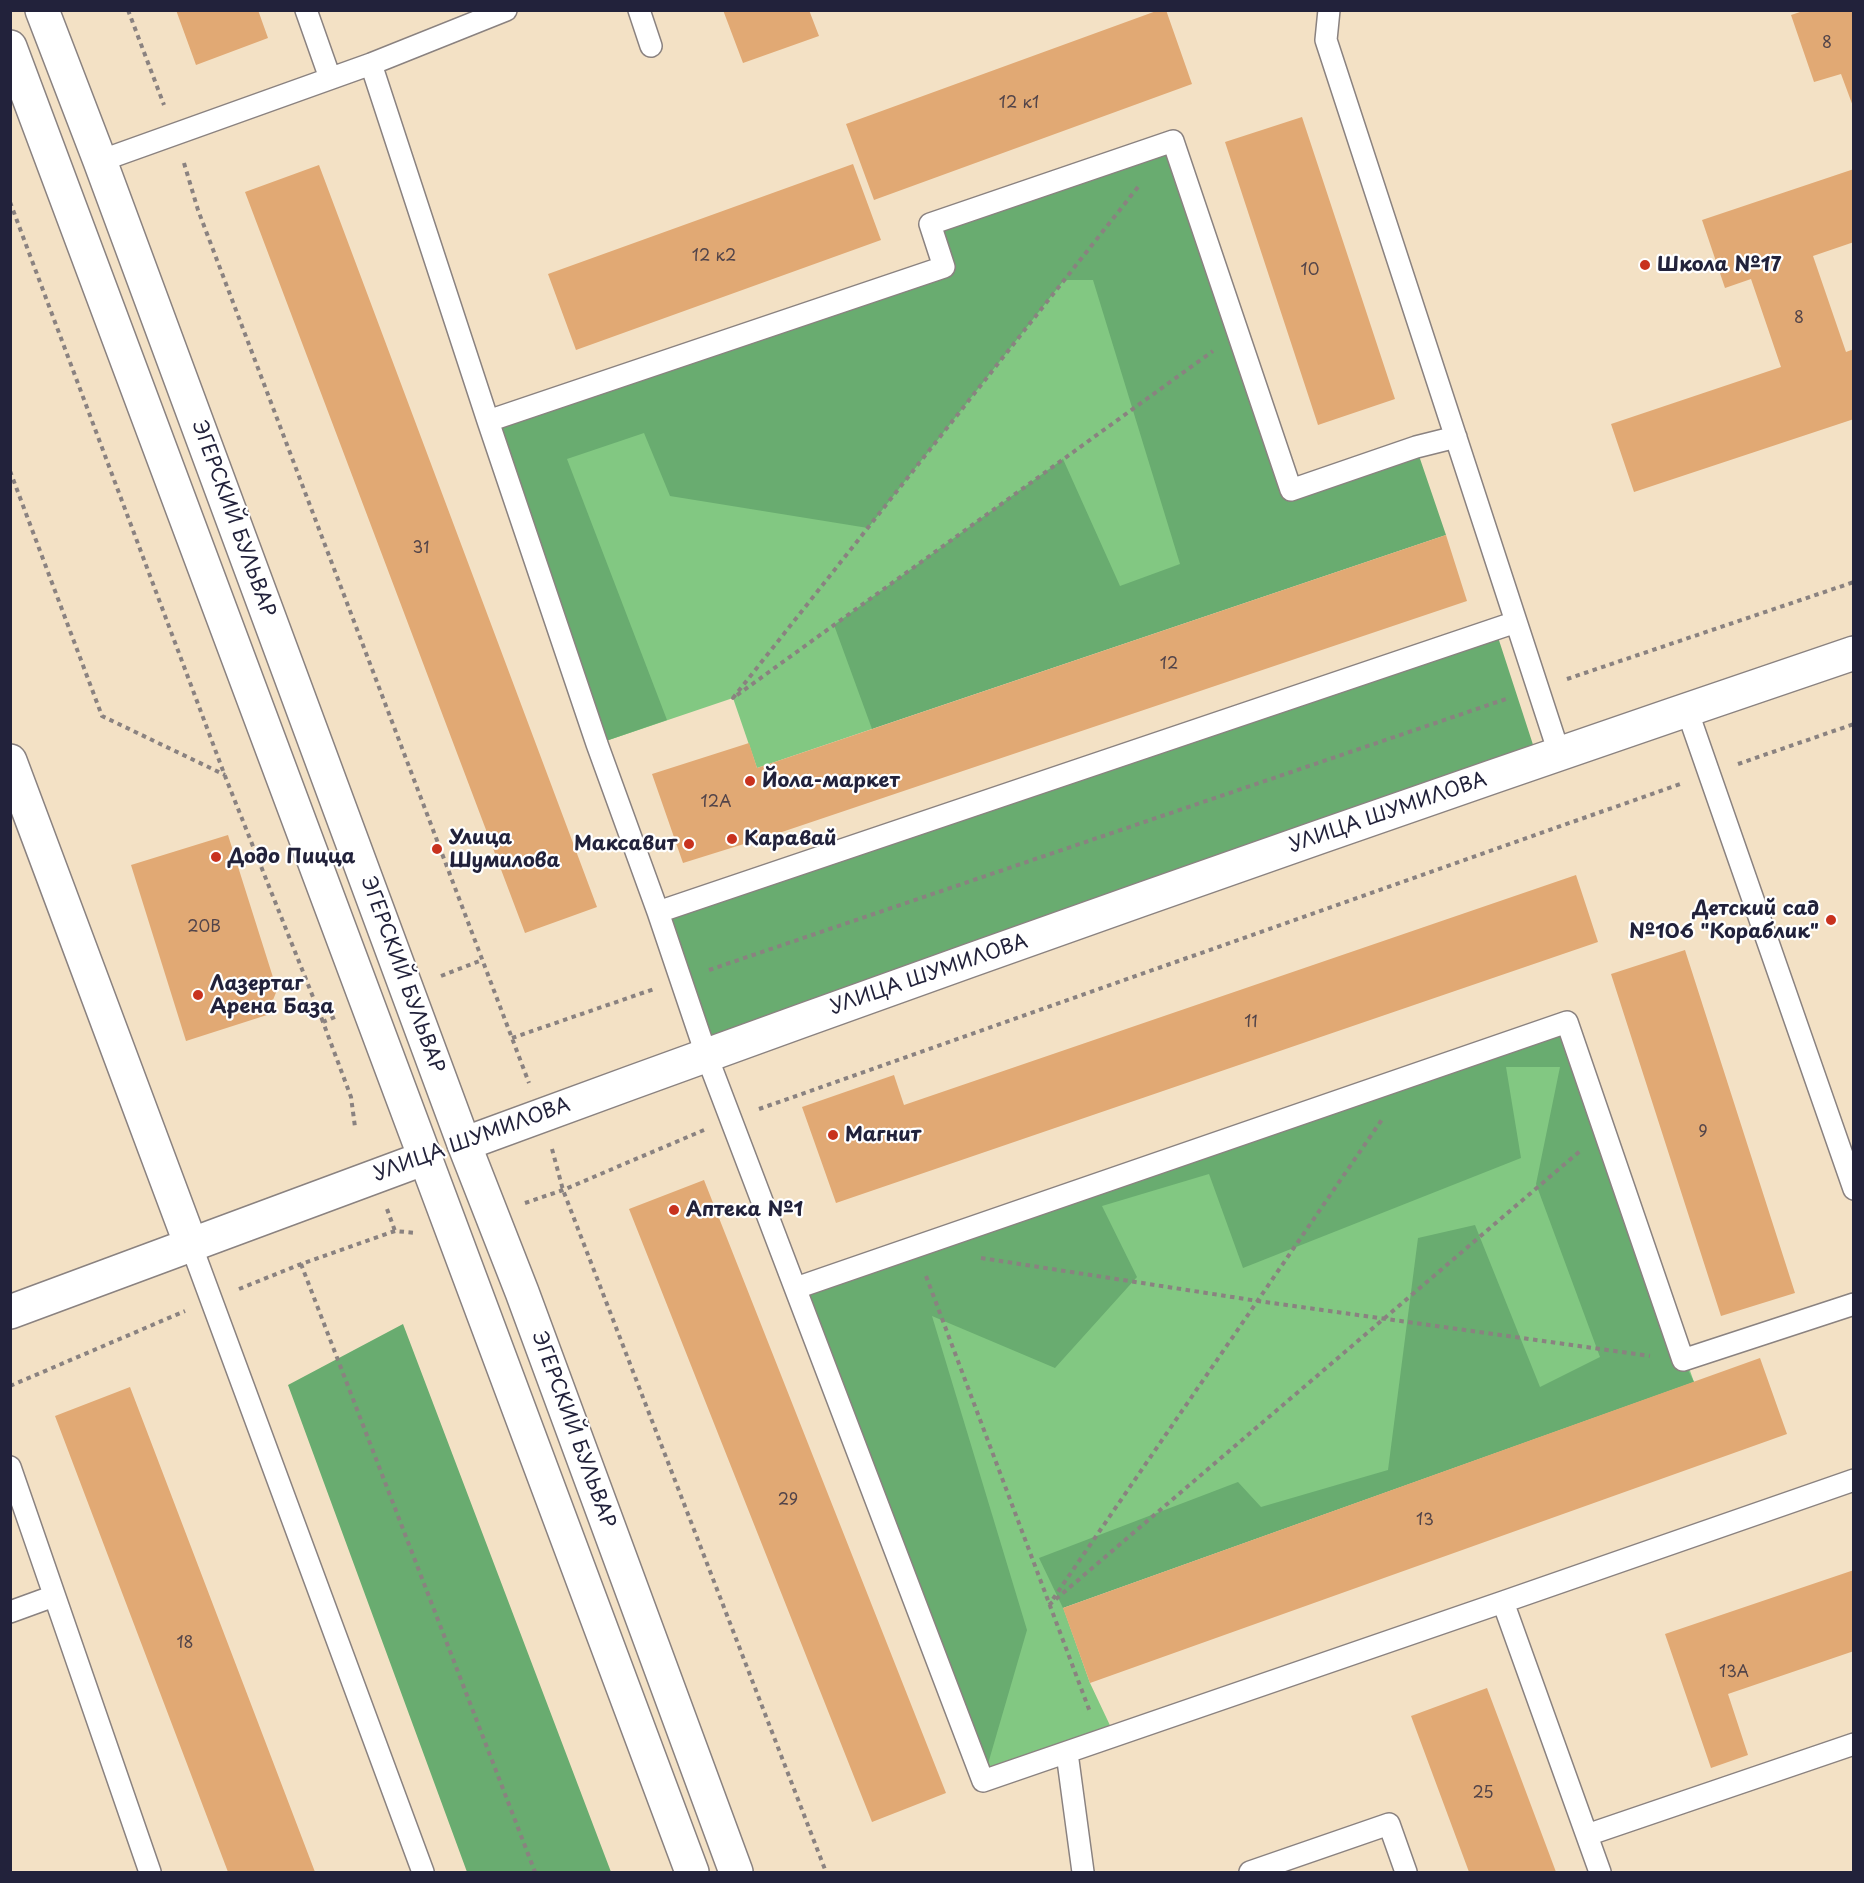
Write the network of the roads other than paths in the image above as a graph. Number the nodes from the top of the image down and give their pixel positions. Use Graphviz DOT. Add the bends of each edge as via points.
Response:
graph roads {
  1 [pos="42,10"];
  2 [pos="306,10"];
  3 [pos="506,10"];
  4 [pos="639,10"];
  5 [pos="1329,10"];
  6 [pos="651,46"];
  7 [pos="10,47"];
  8 [pos="371,64"];
  9 [pos="330,78"];
  10 [pos="100,161"];
  11 [pos="59,176"];
  12 [pos="488,421"];
  13 [pos="1456,437"];
  14 [pos="1516,622"];
  15 [pos="1854,653"];
  16 [pos="1687,710"];
  17 [pos="1559,753"];
  18 [pos="10,760"];
  19 [pos="658,912"];
  20 [pos="706,1054"];
  21 [pos="464,1144"];
  22 [pos="425,1158"];
  23 [pos="1852,1180"];
  24 [pos="191,1245"];
  25 [pos="796,1288"];
  26 [pos="1854,1304"];
  27 [pos="10,1312"];
  28 [pos="10,1467"];
  29 [pos="1854,1480"];
  30 [pos="54,1596"];
  31 [pos="1503,1602"];
  32 [pos="10,1612"];
  33 [pos="1854,1744"];
  34 [pos="1067,1753"];
  35 [pos="1587,1835"];
  36 [pos="150,1872"];
  37 [pos="423,1872"];
  38 [pos="692,1872"];
  39 [pos="736,1872"];
  40 [pos="1083,1872"];
  41 [pos="1250,1872"];
  42 [pos="1406,1872"];
  43 [pos="1600,1872"];
  1 -- 10 [label="main road, ЭГЕРСКИЙ БУЛЬВАР"];
  2 -- 9 [label="lane"];
  3 -- 8 [label="lane"];
  4 -- 6 [label="lane"];
  5 -- 13 [label="lane" via="1326,40"];
  7 -- 11 [label="main road"];
  8 -- 9 [label="lane"];
  8 -- 12 [label="lane"];
  9 -- 10 [label="lane"];
  10 -- 11 [label="main road"];
  10 -- 21 [label="main road, ЭГЕРСКИЙ БУЛЬВАР"];
  11 -- 22 [label="main road"];
  12 -- 13 [label="lane" via="944,267 930,224 1173,141 1291,490"];
  12 -- 19 [label="lane"];
  13 -- 14 [label="lane"];
  14 -- 17 [label="lane"];
  14 -- 19 [label="lane"];
  15 -- 16 [label="main road, УЛИЦА ШУМИЛОВА"];
  16 -- 17 [label="main road, УЛИЦА ШУМИЛОВА"];
  16 -- 23 [label="lane"];
  17 -- 20 [label="main road, УЛИЦА ШУМИЛОВА"];
  18 -- 24 [label="main road"];
  19 -- 20 [label="lane"];
  20 -- 21 [label="main road, УЛИЦА ШУМИЛОВА"];
  20 -- 25 [label="lane"];
  21 -- 22 [label="main road, УЛИЦА ШУМИЛОВА"];
  21 -- 39 [label="main road, ЭГЕРСКИЙ БУЛЬВАР"];
  22 -- 24 [label="main road, УЛИЦА ШУМИЛОВА"];
  22 -- 38 [label="main road"];
  24 -- 27 [label="main road, УЛИЦА ШУМИЛОВА"];
  24 -- 37 [label="lane"];
  25 -- 26 [label="lane" via="1567,1022 1683,1360"];
  25 -- 34 [label="lane" via="983,1781"];
  28 -- 30 [label="lane"];
  29 -- 31 [label="lane"];
  30 -- 32 [label="lane"];
  30 -- 36 [label="lane"];
  31 -- 34 [label="lane"];
  31 -- 35 [label="lane"];
  33 -- 35 [label="lane"];
  34 -- 40 [label="lane"];
  35 -- 43 [label="lane"];
  41 -- 42 [label="lane" via="1389,1824"];
}
